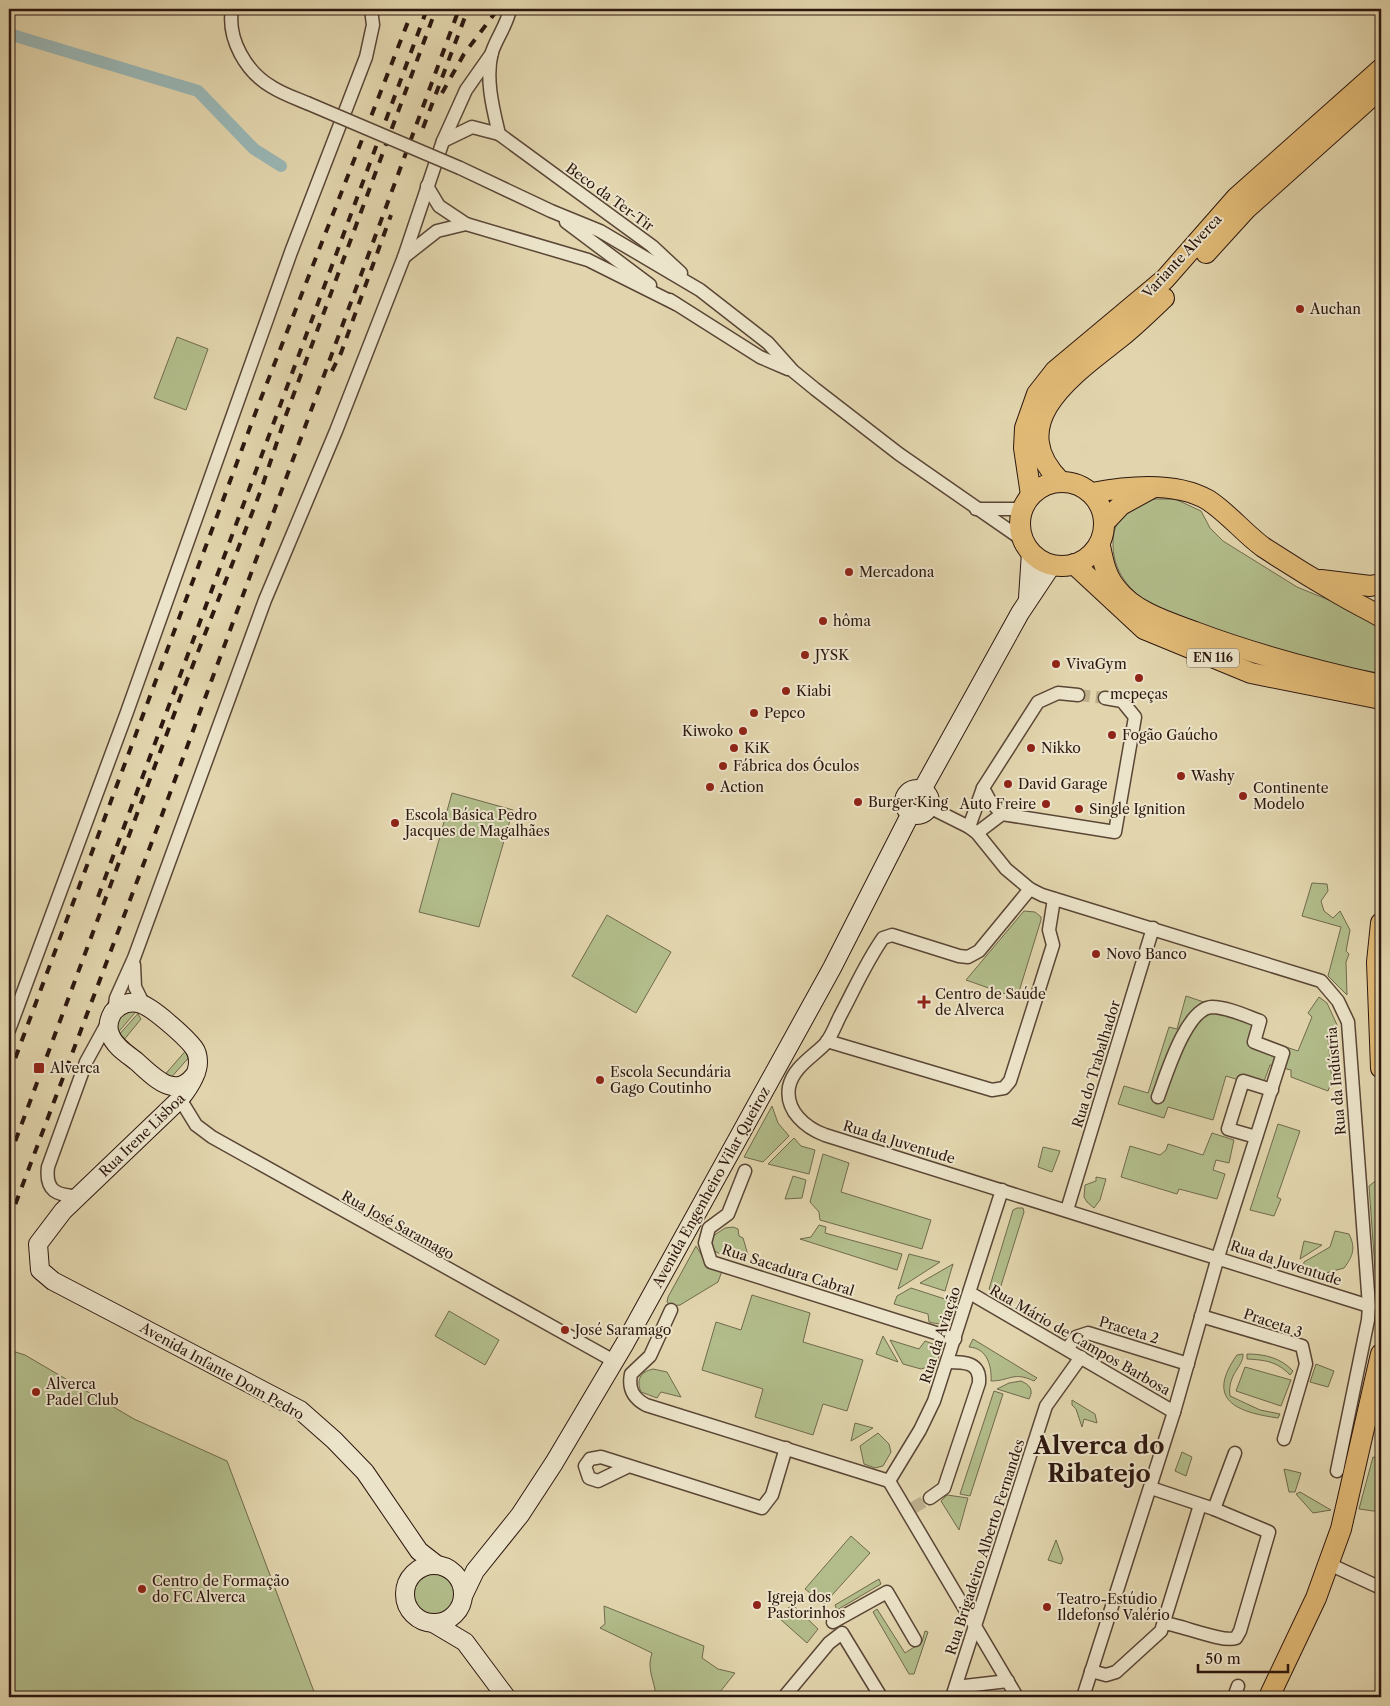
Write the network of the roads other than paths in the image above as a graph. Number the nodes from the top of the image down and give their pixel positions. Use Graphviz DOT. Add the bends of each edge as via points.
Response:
graph roads {
  1 [pos="232,9"];
  2 [pos="371,9"];
  3 [pos="510,9"];
  4 [pos="492,53"];
  5 [pos="1381,68"];
  6 [pos="1381,88"];
  7 [pos="500,134"];
  8 [pos="444,141"];
  9 [pos="427,186"];
  10 [pos="551,211"];
  11 [pos="466,224"];
  12 [pos="404,257"];
  13 [pos="700,290"];
  14 [pos="676,304"];
  15 [pos="793,371"];
  16 [pos="1060,481"];
  17 [pos="1152,488"];
  18 [pos="1092,493"];
  19 [pos="1027,502"];
  20 [pos="976,509"];
  21 [pos="1105,522"];
  22 [pos="1027,546"];
  23 [pos="1100,546"];
  24 [pos="1074,564"];
  25 [pos="1052,565"];
  26 [pos="1313,579"];
  27 [pos="1381,584"];
  28 [pos="1028,598"];
  29 [pos="1381,617"];
  30 [pos="1380,694"];
  31 [pos="1078,695"];
  32 [pos="1105,698"];
  33 [pos="983,788"];
  34 [pos="922,790"];
  35 [pos="929,807"];
  36 [pos="911,813"];
  37 [pos="1002,814"];
  38 [pos="973,830"];
  39 [pos="1030,889"];
  40 [pos="1054,899"];
  41 [pos="1381,923"];
  42 [pos="1153,928"];
  43 [pos="134,958"];
  44 [pos="144,1005"];
  45 [pos="113,1013"];
  46 [pos="9,1030"];
  47 [pos="827,1041"];
  48 [pos="1381,1068"];
  49 [pos="196,1073"];
  50 [pos="158,1080"];
  51 [pos="1272,1090"];
  52 [pos="1158,1097"];
  53 [pos="180,1099"];
  54 [pos="1256,1137"];
  55 [pos="745,1171"];
  56 [pos="1002,1190"];
  57 [pos="78,1196"];
  58 [pos="1067,1210"];
  59 [pos="38,1244"];
  60 [pos="1218,1257"];
  61 [pos="970,1293"];
  62 [pos="1369,1306"];
  63 [pos="671,1310"];
  64 [pos="1201,1316"];
  65 [pos="955,1339"];
  66 [pos="1067,1349"];
  67 [pos="1381,1354"];
  68 [pos="1081,1357"];
  69 [pos="614,1361"];
  70 [pos="948,1362"];
  71 [pos="1188,1364"];
  72 [pos="1174,1412"];
  73 [pos="1284,1439"];
  74 [pos="786,1448"];
  75 [pos="1235,1453"];
  76 [pos="628,1466"];
  77 [pos="1337,1471"];
  78 [pos="889,1481"];
  79 [pos="1151,1488"];
  80 [pos="930,1498"];
  81 [pos="1200,1505"];
  82 [pos="1214,1509"];
  83 [pos="491,1549"];
  84 [pos="1329,1564"];
  85 [pos="441,1566"];
  86 [pos="1381,1588"];
  87 [pos="462,1600"];
  88 [pos="834,1622"];
  89 [pos="433,1623"];
  90 [pos="1164,1623"];
  91 [pos="975,1627"];
  92 [pos="914,1640"];
  93 [pos="465,1642"];
  94 [pos="1091,1671"];
  95 [pos="1008,1681"];
  96 [pos="954,1692"];
  97 [pos="506,1697"];
  98 [pos="784,1697"];
  99 [pos="881,1697"];
  100 [pos="1017,1697"];
  101 [pos="1083,1697"];
  102 [pos="1269,1697"];
  1 -- 10 [label="street, bridge" via="233,36 247,64 271,87"];
  2 -- 46 [label="street" via="373,24 366,57 291,252 127,712"];
  3 -- 4 [label="street"];
  4 -- 7 [label="street" via="490,97"];
  4 -- 8 [label="street" via="466,90"];
  5 -- 19 [label="main road, Variante Alverca" via="1236,198 1165,279 1055,371 1037,394 1025,428"];
  6 -- 16 [label="main road, Variante Alverca" via="1246,209 1174,288 1065,382 1048,402 1039,427 1040,445 1048,469"];
  7 -- 8 [label="street, Beco da Ter-Tir" via="472,127"];
  7 -- 13 [label="street, Beco da Ter-Tir" via="652,246"];
  8 -- 9 [label="street"];
  9 -- 11 [label="street" via="439,206"];
  9 -- 12 [label="street"];
  10 -- 13 [label="street" via="600,231"];
  10 -- 14 [label="street"];
  11 -- 12 [label="street" via="437,231"];
  11 -- 14 [label="street" via="588,260"];
  12 -- 43 [label="street" via="265,600"];
  13 -- 15 [label="street" via="768,343"];
  14 -- 15 [label="street" via="760,356"];
  15 -- 20 [label="street"];
  16 -- 18 [label="main road" via="1077,484"];
  16 -- 19 [label="main road" via="1044,485"];
  17 -- 18 [label="main road" via="1120,488"];
  17 -- 21 [label="main road" via="1121,505"];
  17 -- 26 [label="main road" via="1172,488 1207,500 1262,546"];
  18 -- 21 [label="main road" via="1103,511"];
  19 -- 20 [label="street"];
  19 -- 22 [label="main road" via="1020,519"];
  20 -- 22 [label="street"];
  21 -- 23 [label="main road, EN 116"];
  22 -- 25 [label="main road"];
  22 -- 28 [label="main road"];
  23 -- 24 [label="main road"];
  23 -- 30 [label="main road, EN 116" via="1116,589 1130,602 1159,619"];
  24 -- 25 [label="main road"];
  24 -- 30 [label="main road, EN 116" via="1144,629 1251,673"];
  25 -- 28 [label="main road"];
  26 -- 27 [label="main road" via="1370,586"];
  26 -- 29 [label="main road"];
  28 -- 34 [label="main road"];
  31 -- 33 [label="street" via="1058,693 1038,702"];
  32 -- 37 [label="street" via="1122,700 1135,718 1115,832"];
  33 -- 37 [label="street"];
  33 -- 38 [label="street"];
  34 -- 35 [label="main road" via="930,799"];
  34 -- 36 [label="main road" via="914,789 907,794 904,802"];
  35 -- 36 [label="main road" via="923,813"];
  35 -- 38 [label="street, Rua da Indústria"];
  36 -- 69 [label="main road, Avenida Engenheiro Vilar Queiroz" via="832,968"];
  37 -- 38 [label="street"];
  38 -- 39 [label="street, Rua da Indústria" via="1006,869"];
  39 -- 40 [label="street, Rua da Indústria"];
  39 -- 47 [label="street, Rua da Juventude" via="972,956 959,956 892,935 883,938"];
  40 -- 42 [label="street, Rua da Indústria"];
  40 -- 47 [label="street" via="1049,930 1053,945 1010,1081 1004,1088 992,1090"];
  41 -- 48 [label="main road" via="1377,962"];
  42 -- 58 [label="street, Rua do Trabalhador"];
  42 -- 62 [label="street, Rua da Indústria" via="1321,981 1338,1001 1348,1022"];
  43 -- 44 [label="street" via="134,987"];
  43 -- 45 [label="street" via="116,998"];
  44 -- 45 [label="main road" via="128,1003"];
  44 -- 49 [label="main road" via="194,1048 198,1058"];
  45 -- 50 [label="main road" via="109,1031 113,1041"];
  45 -- 57 [label="street" via="86,1062 48,1167 48,1182 55,1192 62,1196"];
  47 -- 56 [label="street, Rua da Juventude" via="797,1071 789,1087 793,1108 804,1125 825,1135"];
  49 -- 50 [label="main road" via="179,1086 168,1086"];
  49 -- 53 [label="main road, Rua Irene Lisboa"];
  50 -- 53 [label="main road"];
  51 -- 52 [label="street" via="1283,1053 1254,1042 1260,1021 1214,1007 1205,1008 1196,1015 1183,1034"];
  51 -- 54 [label="street"];
  51 -- 54 [label="street" via="1243,1081 1228,1129"];
  53 -- 57 [label="main road, Rua Irene Lisboa"];
  53 -- 69 [label="street, Rua José Saramago" via="196,1125 212,1137"];
  54 -- 60 [label="street"];
  55 -- 65 [label="street, Rua Sacadura Cabral" via="728,1214 709,1228 705,1243 711,1262"];
  56 -- 58 [label="street, Rua da Juventude"];
  56 -- 61 [label="street, Rua da Aviação"];
  57 -- 59 [label="main road, Rua Irene Lisboa"];
  58 -- 60 [label="street, Rua da Juventude"];
  59 -- 85 [label="main road, Avenida Infante Dom Pedro" via="40,1270 54,1281 300,1410 365,1472 419,1551"];
  60 -- 62 [label="street, Rua da Juventude"];
  60 -- 64 [label="street"];
  61 -- 65 [label="street, Rua da Aviação"];
  61 -- 66 [label="street, Rua Mário de Campos Barbosa"];
  62 -- 77 [label="street, Rua da Indústria"];
  63 -- 74 [label="street" via="650,1356 631,1374 631,1390 635,1397 646,1405"];
  64 -- 71 [label="street"];
  64 -- 73 [label="street, Praceta 3" via="1302,1346 1306,1364"];
  65 -- 70 [label="street, Rua da Aviação"];
  66 -- 68 [label="street, Rua Mário de Campos Barbosa"];
  66 -- 71 [label="street, Praceta 2" via="1076,1337 1088,1333"];
  67 -- 84 [label="main road" via="1341,1529"];
  68 -- 72 [label="street, Rua Mário de Campos Barbosa"];
  68 -- 91 [label="street, Rua Brigadeiro Alberto Fernandes" via="1046,1406"];
  69 -- 83 [label="main road, Avenida Engenheiro Vilar Queiroz" via="520,1516"];
  70 -- 78 [label="street, Rua da Aviação" via="920,1430"];
  70 -- 80 [label="street" via="972,1364 978,1373 979,1383 944,1488"];
  71 -- 72 [label="street"];
  72 -- 79 [label="street"];
  74 -- 76 [label="street" via="772,1495 762,1508"];
  74 -- 78 [label="street"];
  75 -- 82 [label="street"];
  78 -- 91 [label="street" via="910,1510"];
  79 -- 81 [label="street"];
  79 -- 94 [label="street"];
  81 -- 82 [label="street"];
  81 -- 90 [label="street"];
  82 -- 90 [label="street" via="1269,1532 1240,1631 1236,1638 1228,1640"];
  83 -- 85 [label="main road, Avenida Engenheiro Vilar Queiroz" via="468,1562"];
  83 -- 87 [label="main road, Avenida Engenheiro Vilar Queiroz" via="472,1576"];
  84 -- 86 [label="street"];
  84 -- 102 [label="main road"];
  85 -- 87 [label="main road" via="459,1579"];
  85 -- 89 [label="main road" via="421,1568 406,1587 410,1611 424,1622"];
  87 -- 89 [label="main road" via="450,1618"];
  87 -- 93 [label="main road" via="460,1626"];
  88 -- 92 [label="street" via="887,1592"];
  89 -- 93 [label="main road"];
  90 -- 94 [label="street" via="1155,1639 1116,1672 1106,1675"];
  91 -- 95 [label="street"];
  91 -- 96 [label="street, Rua Brigadeiro Alberto Fernandes"];
  93 -- 97 [label="main road"];
  94 -- 101 [label="street"];
  95 -- 96 [label="street"];
  95 -- 100 [label="street"];
  98 -- 99 [label="street" via="828,1643 842,1633"];
}
